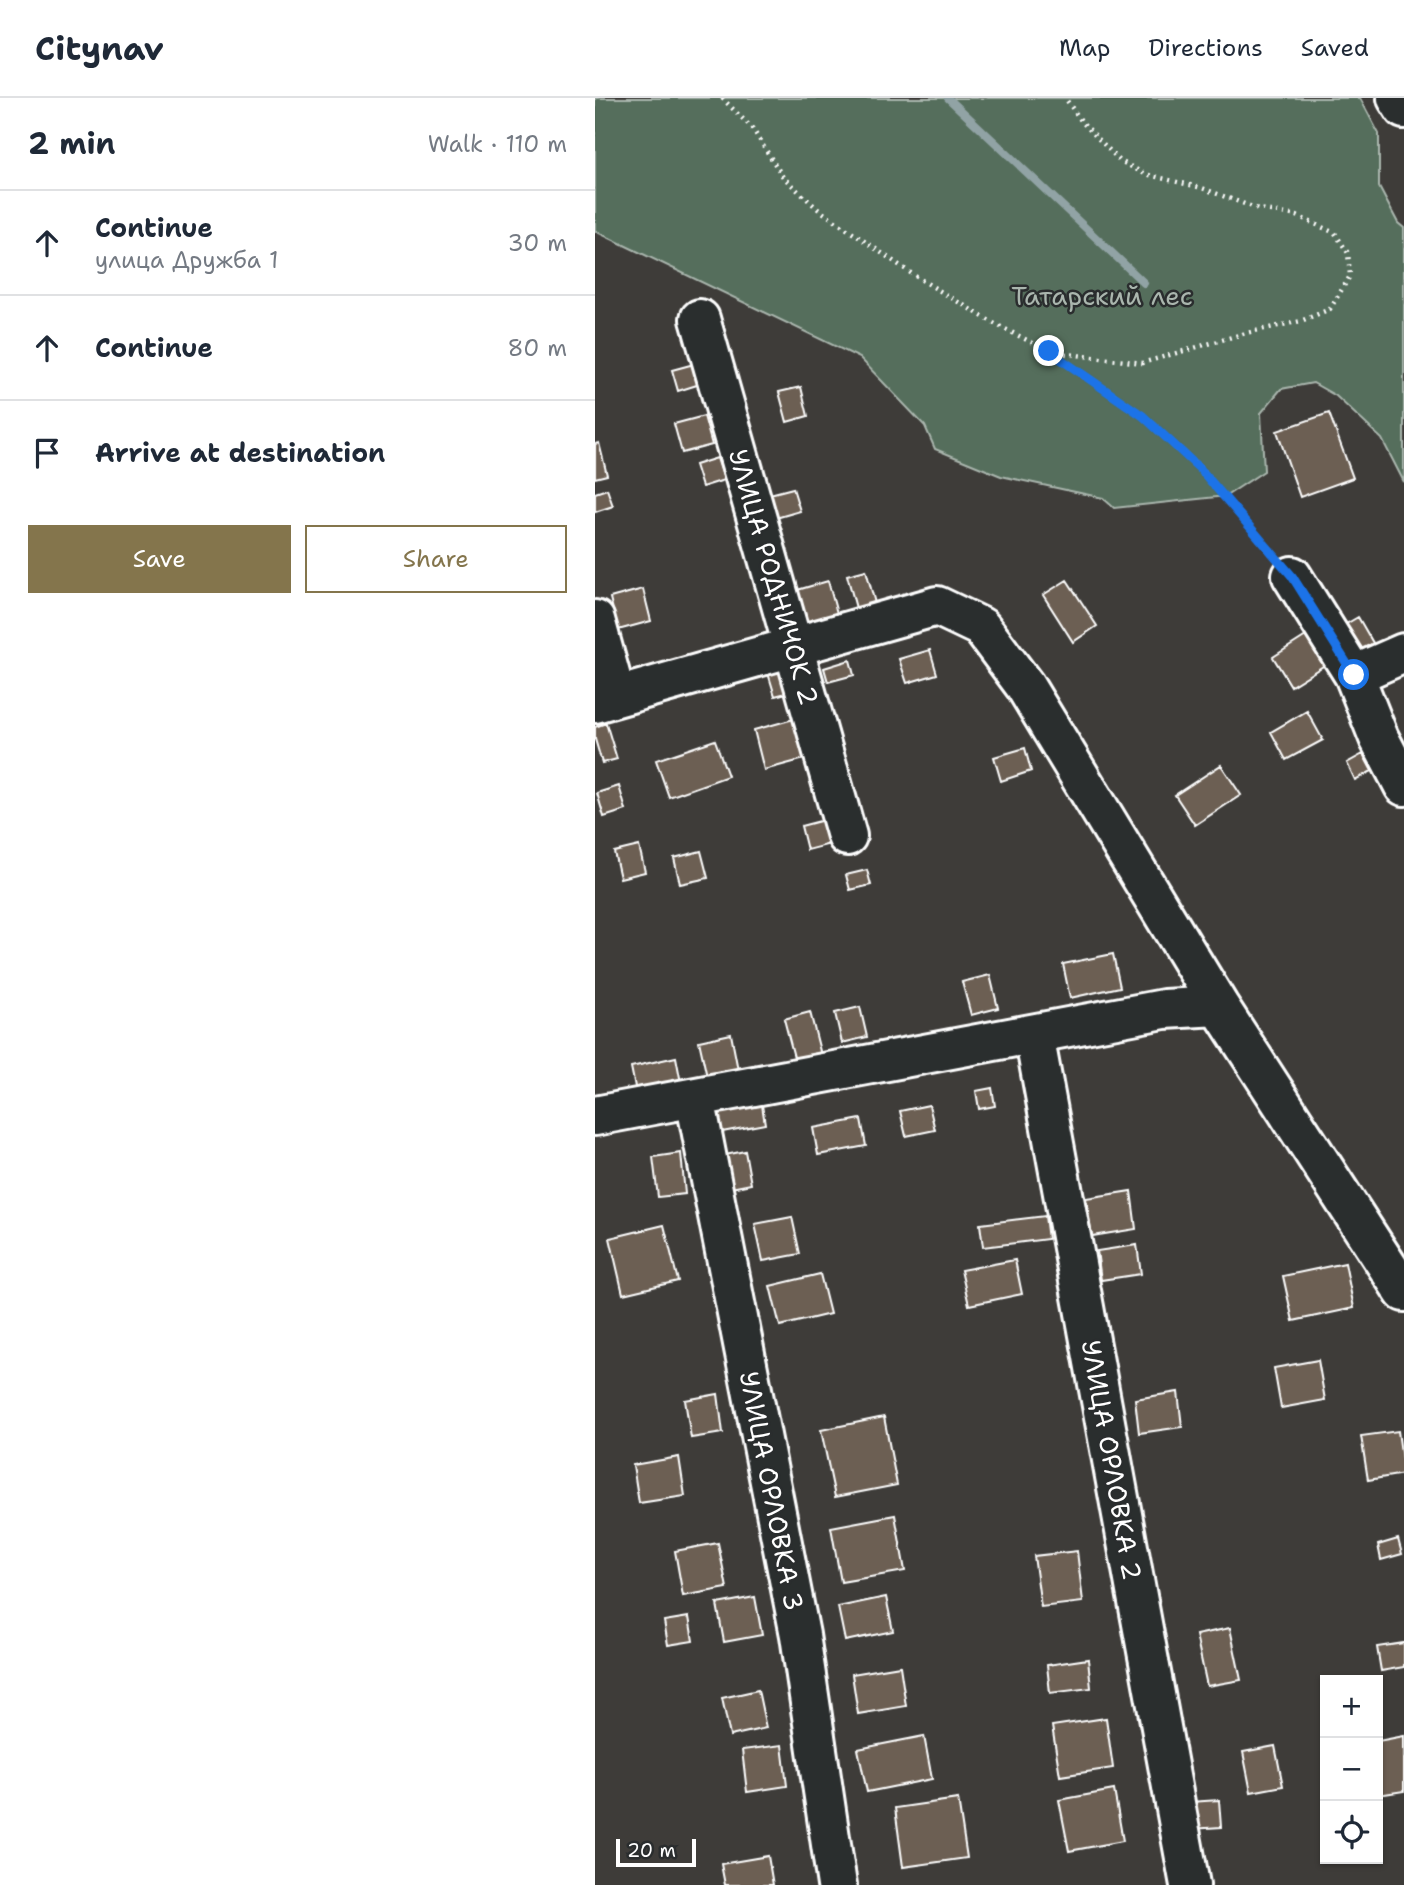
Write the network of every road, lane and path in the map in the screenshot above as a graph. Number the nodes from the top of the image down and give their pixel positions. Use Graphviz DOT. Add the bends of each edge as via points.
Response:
graph roads {
  1 [pos="722,98"];
  2 [pos="1065,98"];
  3 [pos="1397,98"];
  4 [pos="1404,109"];
  5 [pos="700,319"];
  6 [pos="1049,351"];
  7 [pos="1292,576"];
  8 [pos="595,620"];
  9 [pos="794,646"];
  10 [pos="1404,653"];
  11 [pos="1354,675"];
  12 [pos="605,699"];
  13 [pos="1404,786"];
  14 [pos="847,836"];
  15 [pos="1219,1006"];
  16 [pos="1034,1035"];
  17 [pos="695,1098"];
  18 [pos="595,1116"];
  19 [pos="1404,1292"];
  20 [pos="837,1885"];
  21 [pos="1190,1885"];
  1 -- 6 [label="path" via="752,128 783,177 818,208 915,276"];
  2 -- 6 [label="path" via="1120,160 1145,174 1297,216 1335,233 1348,253 1350,276 1330,309 1301,321 1142,363"];
  3 -- 4 [label="street"];
  5 -- 9 [label="street, УЛИЦА РОДНИЧОК 2"];
  6 -- 7 [label="path" via="1143,416 1201,470"];
  7 -- 11 [label="street"];
  8 -- 12 [label="street"];
  9 -- 12 [label="street"];
  9 -- 14 [label="street, УЛИЦА РОДНИЧОК 2"];
  9 -- 15 [label="street" via="937,606 981,628 1025,687"];
  10 -- 11 [label="street"];
  11 -- 13 [label="street"];
  15 -- 16 [label="street" via="1164,1009"];
  15 -- 19 [label="street"];
  16 -- 17 [label="street"];
  16 -- 21 [label="street, УЛИЦА ОРЛОВКА 2"];
  17 -- 18 [label="street"];
  17 -- 20 [label="street, УЛИЦА ОРЛОВКА 3" via="800,1635"];
}
